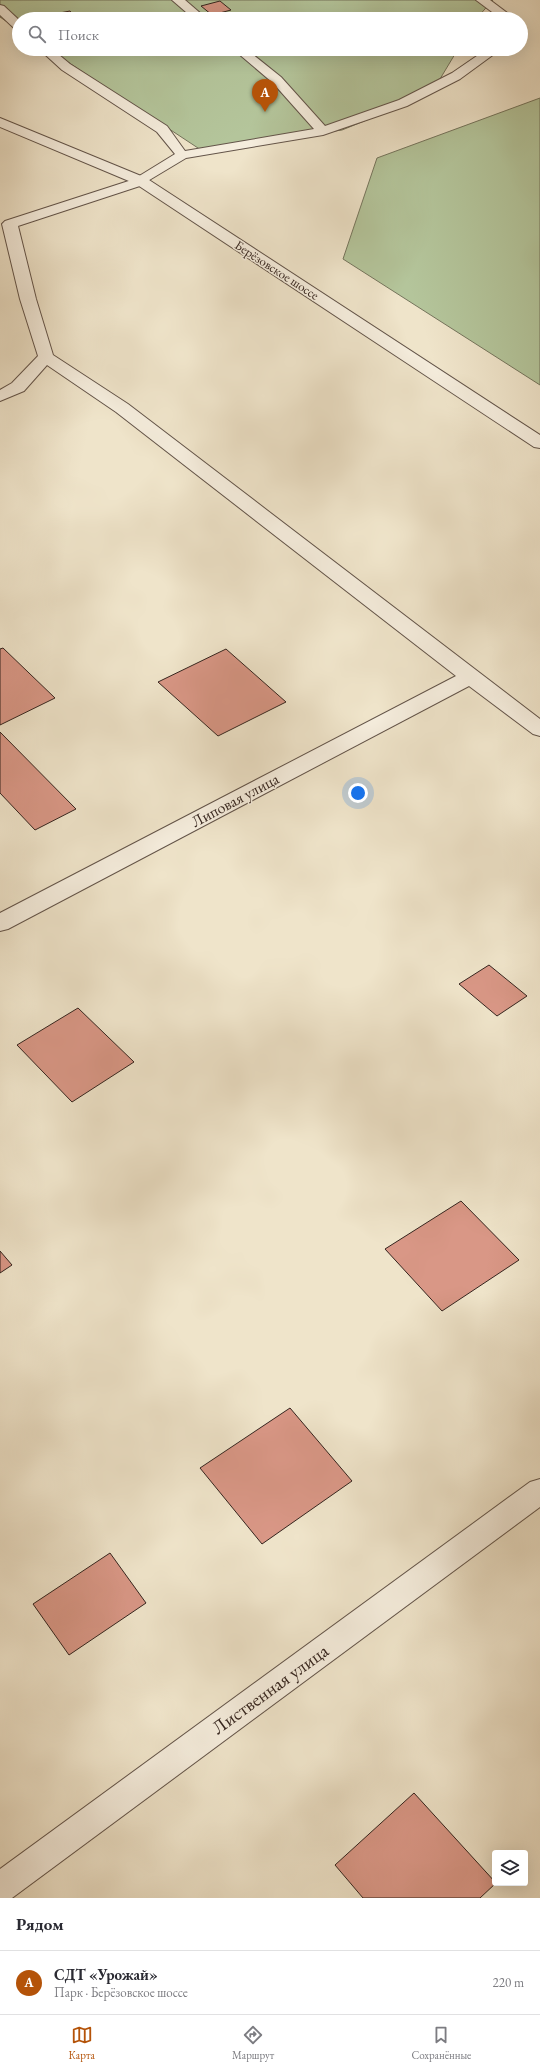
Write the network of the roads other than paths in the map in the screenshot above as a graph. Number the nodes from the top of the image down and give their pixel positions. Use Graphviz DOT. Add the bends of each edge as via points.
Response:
graph roads {
  1 [pos="178,0"];
  2 [pos="482,0"];
  3 [pos="504,0"];
  4 [pos="0,9"];
  5 [pos="193,12"];
  6 [pos="497,12"];
  7 [pos="503,12"];
  8 [pos="12,20"];
  9 [pos="53,56"];
  10 [pos="248,56"];
  11 [pos="485,56"];
  12 [pos="0,122"];
  13 [pos="323,131"];
  14 [pos="182,155"];
  15 [pos="141,181"];
  16 [pos="5,222"];
  17 [pos="46,357"];
  18 [pos="0,396"];
  19 [pos="540,443"];
  20 [pos="470,677"];
  21 [pos="540,729"];
  22 [pos="0,923"];
  23 [pos="540,1491"];
  24 [pos="0,1888"];
  1 -- 5 [label="lane"];
  2 -- 6 [label="lane"];
  3 -- 7 [label="lane"];
  4 -- 8 [label="lane"];
  9 -- 14 [label="lane" via="162,129"];
  10 -- 13 [label="lane" via="278,80"];
  11 -- 13 [label="lane" via="456,76 403,103"];
  12 -- 15 [label="street, Берёзовское шоссе"];
  13 -- 14 [label="lane"];
  14 -- 15 [label="lane"];
  15 -- 16 [label="street"];
  15 -- 19 [label="street, Берёзовское шоссе"];
  16 -- 17 [label="street"];
  17 -- 18 [label="street" via="18,386"];
  17 -- 20 [label="street" via="122,408"];
  20 -- 21 [label="street"];
  20 -- 22 [label="street, Липовая улица"];
  23 -- 24 [label="street, Лиственная улица"];
}
